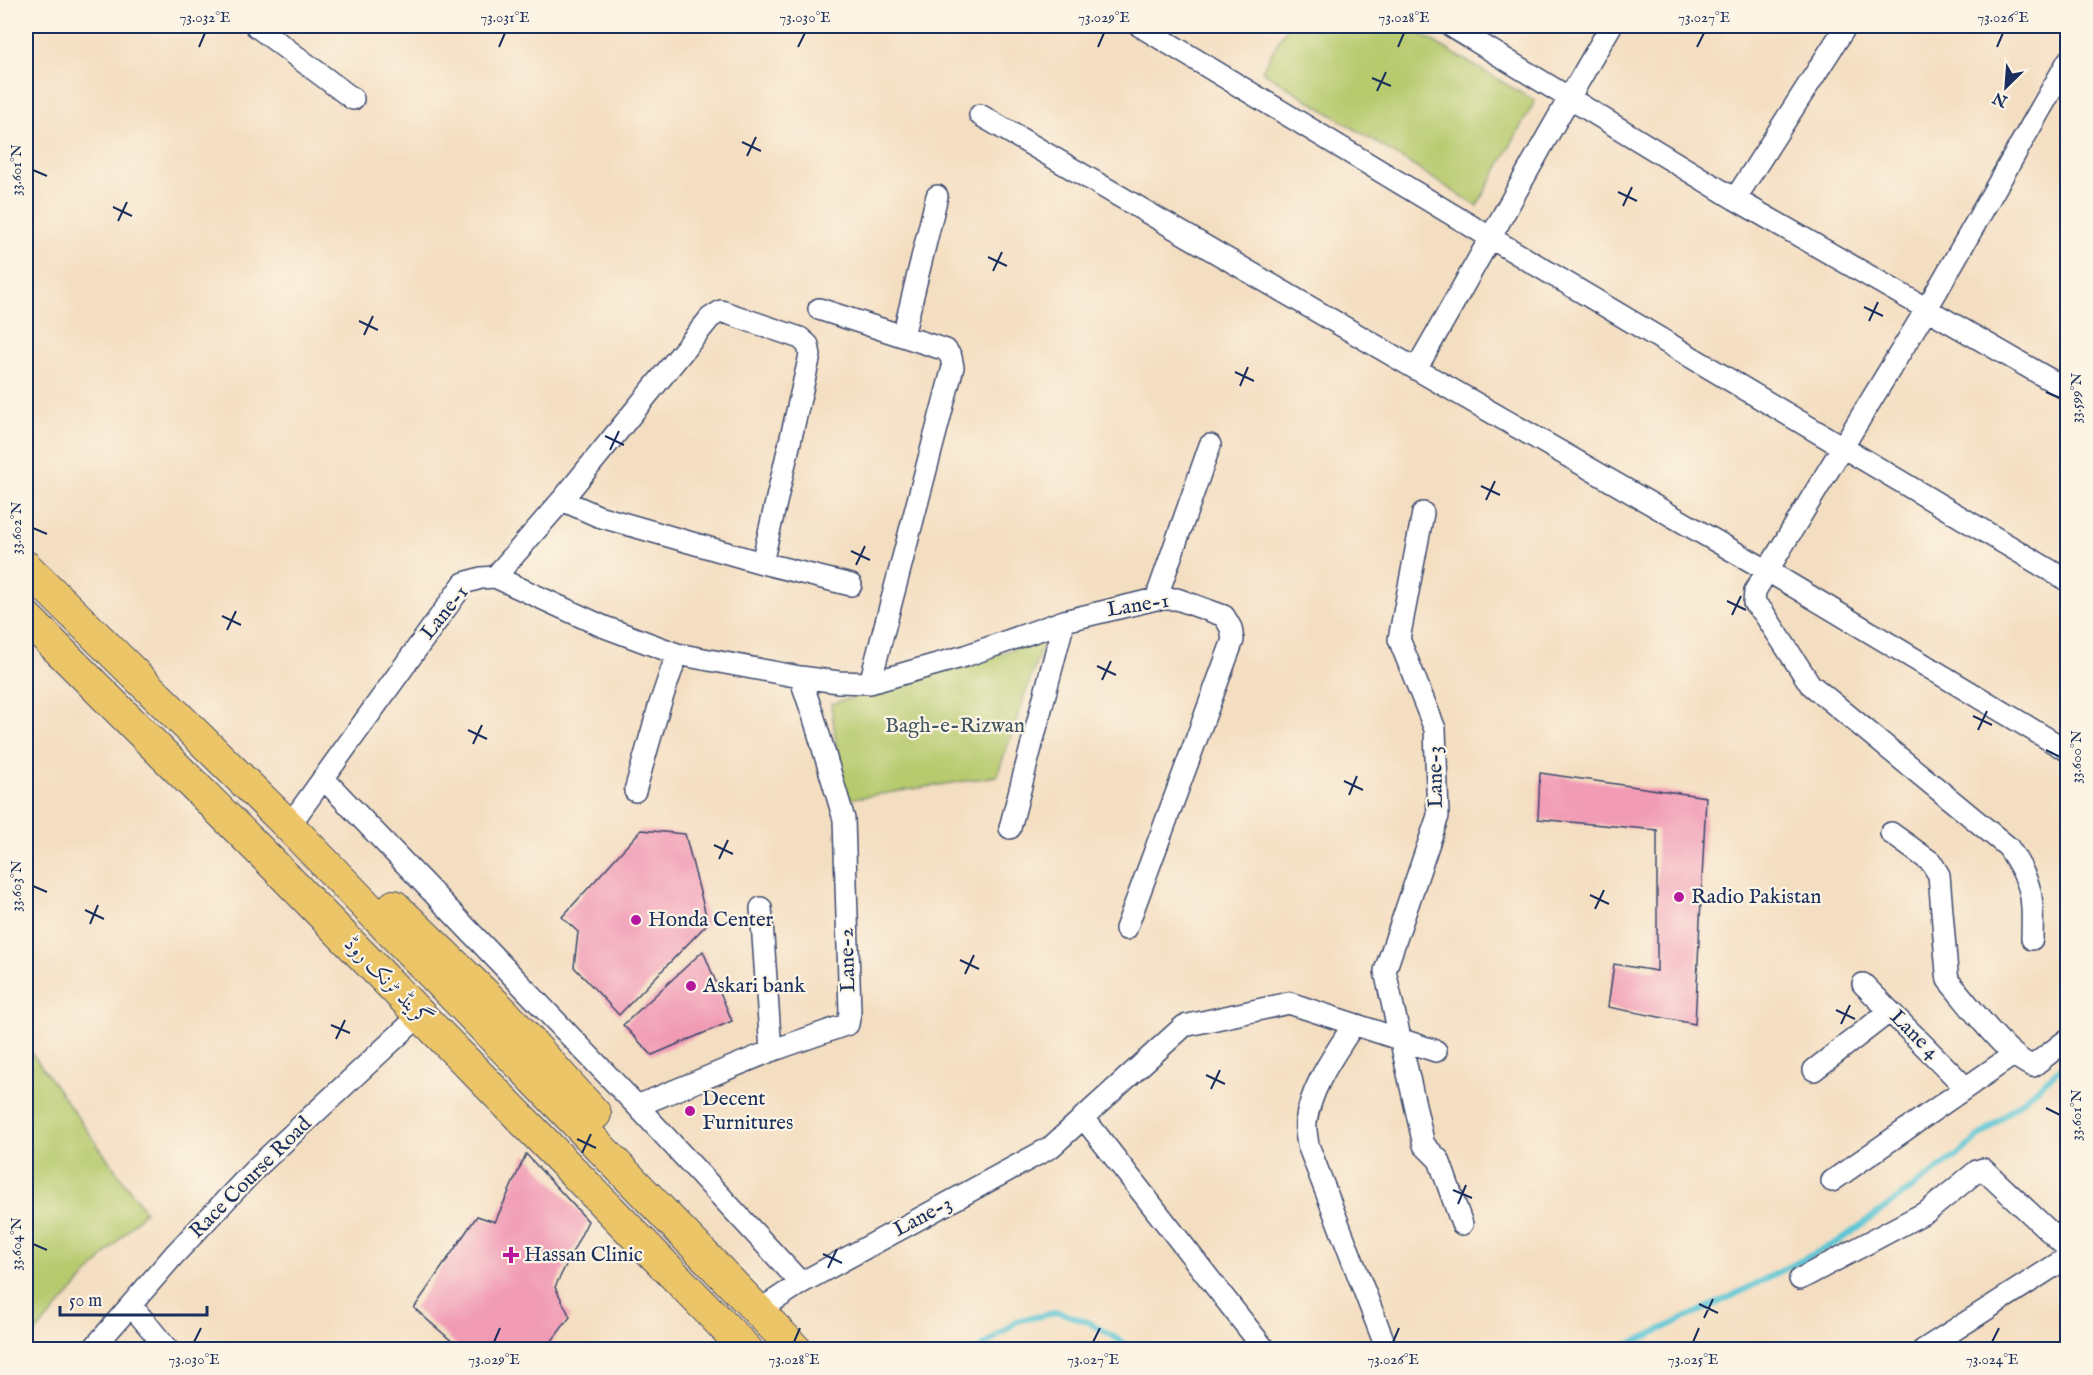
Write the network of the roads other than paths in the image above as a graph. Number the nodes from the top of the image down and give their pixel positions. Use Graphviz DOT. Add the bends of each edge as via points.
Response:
graph roads {
  1 [pos="256,26"];
  2 [pos="1140,26"];
  3 [pos="1451,26"];
  4 [pos="1611,26"];
  5 [pos="1846,26"];
  6 [pos="2067,61"];
  7 [pos="1569,97"];
  8 [pos="353,99"];
  9 [pos="980,115"];
  10 [pos="937,196"];
  11 [pos="1735,199"];
  12 [pos="1491,238"];
  13 [pos="819,309"];
  14 [pos="1926,310"];
  15 [pos="903,336"];
  16 [pos="1416,369"];
  17 [pos="2067,390"];
  18 [pos="1210,446"];
  19 [pos="1844,448"];
  20 [pos="562,500"];
  21 [pos="1423,513"];
  22 [pos="762,563"];
  23 [pos="26,567"];
  24 [pos="1768,571"];
  25 [pos="495,577"];
  26 [pos="2067,581"];
  27 [pos="850,585"];
  28 [pos="1156,599"];
  29 [pos="26,617"];
  30 [pos="1064,621"];
  31 [pos="677,654"];
  32 [pos="800,677"];
  33 [pos="870,683"];
  34 [pos="2067,751"];
  35 [pos="323,778"];
  36 [pos="635,790"];
  37 [pos="289,826"];
  38 [pos="1010,828"];
  39 [pos="1891,833"];
  40 [pos="760,908"];
  41 [pos="1126,929"];
  42 [pos="2032,939"];
  43 [pos="1863,984"];
  44 [pos="445,988"];
  45 [pos="1890,1011"];
  46 [pos="420,1015"];
  47 [pos="1354,1024"];
  48 [pos="2067,1039"];
  49 [pos="1399,1040"];
  50 [pos="771,1050"];
  51 [pos="1436,1051"];
  52 [pos="2013,1055"];
  53 [pos="1814,1070"];
  54 [pos="1965,1087"];
  55 [pos="637,1106"];
  56 [pos="1083,1117"];
  57 [pos="1832,1181"];
  58 [pos="1462,1224"];
  59 [pos="695,1246"];
  60 [pos="2067,1250"];
  61 [pos="2067,1255"];
  62 [pos="1800,1279"];
  63 [pos="801,1283"];
  64 [pos="131,1305"];
  65 [pos="758,1311"];
  66 [pos="92,1350"];
  67 [pos="168,1350"];
  68 [pos="747,1350"];
  69 [pos="796,1350"];
  70 [pos="1265,1350"];
  71 [pos="1387,1350"];
  72 [pos="1923,1350"];
  1 -- 8 [label="street"];
  2 -- 12 [label="street"];
  3 -- 7 [label="street"];
  4 -- 7 [label="street"];
  5 -- 11 [label="street"];
  6 -- 14 [label="street"];
  7 -- 11 [label="street"];
  7 -- 12 [label="street"];
  9 -- 16 [label="street"];
  10 -- 15 [label="street"];
  11 -- 14 [label="street"];
  12 -- 16 [label="street"];
  12 -- 19 [label="street"];
  13 -- 15 [label="street"];
  14 -- 17 [label="street"];
  14 -- 19 [label="street"];
  15 -- 33 [label="street" via="946,350 953,367"];
  16 -- 24 [label="street"];
  18 -- 28 [label="street"];
  19 -- 24 [label="street"];
  19 -- 26 [label="street"];
  20 -- 22 [label="street" via="597,516"];
  20 -- 22 [label="street" via="710,318 721,311 734,315 801,338 810,355"];
  20 -- 25 [label="street"];
  21 -- 49 [label="street, Lane-3" via="1399,639 1435,729 1438,816 1385,971"];
  22 -- 27 [label="street"];
  23 -- 37 [label="highway, گرینڈ ٹرنک روڈ"];
  24 -- 34 [label="street"];
  24 -- 42 [label="street" via="1755,591 1754,603 1810,684 2008,847 2024,870 2033,898"];
  25 -- 31 [label="street, Lane-1" via="602,626"];
  25 -- 35 [label="street, Lane-1" via="464,583"];
  28 -- 30 [label="street, Lane-1"];
  28 -- 41 [label="street, Lane-1" via="1177,599 1224,616 1233,640"];
  29 -- 46 [label="highway, گرینڈ ٹرنک روڈ"];
  30 -- 33 [label="street, Lane-1" via="965,656"];
  30 -- 38 [label="street"];
  31 -- 32 [label="street, Lane-1"];
  31 -- 36 [label="street"];
  32 -- 33 [label="street, Lane-1"];
  32 -- 50 [label="street, Lane-2" via="844,819 850,1012 848,1024"];
  35 -- 37 [label="street, Lane-1"];
  35 -- 55 [label="street"];
  37 -- 44 [label="highway, گرینڈ ٹرنک روڈ"];
  37 -- 59 [label="highway, گرینڈ ٹرنک روڈ" via="360,872 505,1014 600,1119"];
  39 -- 52 [label="street" via="1936,867 1948,980"];
  40 -- 50 [label="street"];
  43 -- 45 [label="street, Lane 4"];
  44 -- 46 [label="highway"];
  44 -- 59 [label="highway, گرینڈ ٹرنک روڈ"];
  45 -- 53 [label="street"];
  45 -- 54 [label="street, Lane 4"];
  46 -- 64 [label="street, Race Course Road" via="256,1168"];
  46 -- 68 [label="highway, گرینڈ ٹرنک روڈ"];
  47 -- 49 [label="street, Lane-3"];
  47 -- 56 [label="street, Lane-3" via="1289,1003 1184,1026"];
  47 -- 71 [label="street" via="1312,1099 1305,1124 1308,1145"];
  48 -- 52 [label="street" via="2032,1066"];
  49 -- 51 [label="street, Lane-3"];
  49 -- 58 [label="street" via="1424,1145 1438,1160"];
  50 -- 55 [label="street, Lane-2"];
  52 -- 54 [label="street"];
  54 -- 57 [label="street"];
  55 -- 63 [label="street"];
  56 -- 63 [label="street, Lane-3" via="1051,1147"];
  56 -- 70 [label="street"];
  59 -- 65 [label="highway, گرینڈ ٹرنک روڈ"];
  60 -- 62 [label="street" via="1983,1169 1928,1210"];
  61 -- 72 [label="street"];
  63 -- 65 [label="street, Lane-3"];
  64 -- 66 [label="street, Race Course Road"];
  64 -- 67 [label="street"];
  65 -- 69 [label="highway, گرینڈ ٹرنک روڈ"];
}
